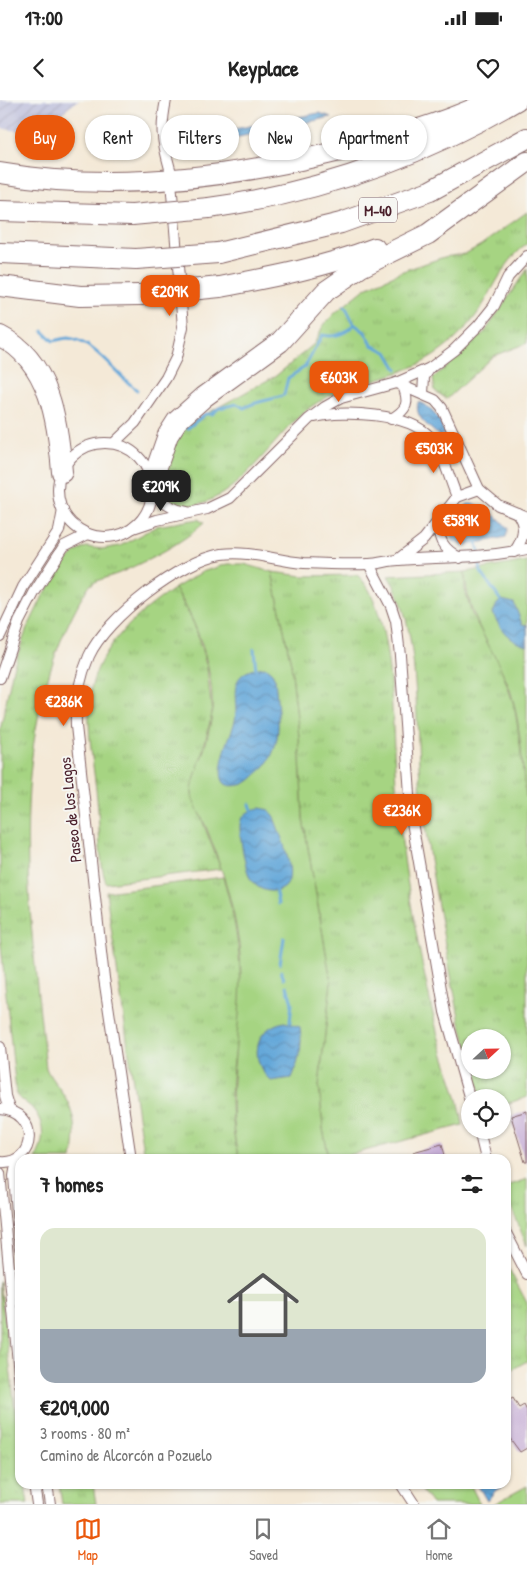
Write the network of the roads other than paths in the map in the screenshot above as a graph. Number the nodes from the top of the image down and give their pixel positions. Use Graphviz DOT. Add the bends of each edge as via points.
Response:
graph roads {
  1 [pos="166,100"];
  2 [pos="493,100"];
  3 [pos="517,100"];
  4 [pos="527,138"];
  5 [pos="527,162"];
  6 [pos="0,174"];
  7 [pos="171,180"];
  8 [pos="472,202"];
  9 [pos="0,210"];
  10 [pos="0,253"];
  11 [pos="527,256"];
  12 [pos="0,286"];
  13 [pos="0,336"];
  14 [pos="430,368"];
  15 [pos="399,384"];
  16 [pos="354,394"];
  17 [pos="424,394"];
  18 [pos="355,414"];
  19 [pos="309,419"];
  20 [pos="391,419"];
  21 [pos="114,443"];
  22 [pos="62,472"];
  23 [pos="152,486"];
  24 [pos="479,489"];
  25 [pos="457,497"];
  26 [pos="63,510"];
  27 [pos="191,512"];
  28 [pos="516,512"];
  29 [pos="527,517"];
  30 [pos="442,518"];
  31 [pos="133,528"];
  32 [pos="88,534"];
  33 [pos="527,549"];
  34 [pos="514,552"];
  35 [pos="460,558"];
  36 [pos="397,560"];
  37 [pos="369,564"];
  38 [pos="0,636"];
  39 [pos="0,678"];
  40 [pos="0,1047"];
  41 [pos="467,1089"];
  42 [pos="5,1109"];
  43 [pos="481,1139"];
  44 [pos="21,1154"];
  45 [pos="130,1154"];
  46 [pos="485,1154"];
  47 [pos="15,1160"];
  48 [pos="0,1162"];
  49 [pos="15,1170"];
  50 [pos="0,1173"];
  51 [pos="15,1188"];
  52 [pos="511,1243"];
  53 [pos="527,1274"];
  54 [pos="15,1331"];
  55 [pos="35,1489"];
  56 [pos="48,1489"];
  57 [pos="404,1489"];
  58 [pos="38,1504"];
  59 [pos="50,1504"];
  60 [pos="414,1504"];
  1 -- 7 [label="street" via="162,135"];
  2 -- 7 [label="highway" via="466,113 377,143 272,167"];
  3 -- 9 [label="highway, M-40, bridge" via="469,126 378,167 258,201 132,215"];
  4 -- 10 [label="highway, M-40, bridge" via="421,194 340,224 218,252 136,259"];
  5 -- 8 [label="highway"];
  6 -- 7 [label="highway" via="81,183"];
  7 -- 21 [label="street" via="183,327 176,358 166,378 135,423"];
  8 -- 12 [label="highway, bridge" via="431,224 341,260 220,287 140,295 80,296"];
  8 -- 23 [label="highway" via="428,234 361,267 326,291 280,342 204,397 177,421 168,435"];
  11 -- 14 [label="street" via="508,277 494,306 478,326"];
  13 -- 22 [label="highway" via="23,353 38,372 48,393 57,420"];
  14 -- 15 [label="street"];
  14 -- 17 [label="street" via="424,376"];
  15 -- 16 [label="street"];
  15 -- 17 [label="street"];
  15 -- 20 [label="street" via="408,399 407,404 405,410"];
  16 -- 18 [label="street" via="352,405"];
  16 -- 19 [label="street" via="333,402"];
  17 -- 24 [label="street" via="435,400 448,416"];
  18 -- 19 [label="street" via="329,414"];
  18 -- 20 [label="street"];
  19 -- 27 [label="street" via="230,498 207,509"];
  20 -- 25 [label="street" via="412,424 430,436"];
  21 -- 22 [label="street" via="88,446 68,461"];
  21 -- 23 [label="street" via="138,456 147,467"];
  22 -- 26 [label="street" via="58,485"];
  23 -- 27 [label="street" via="168,505 178,511"];
  23 -- 31 [label="street" via="149,509"];
  24 -- 25 [label="street"];
  24 -- 28 [label="street" via="498,505"];
  25 -- 30 [label="street, Paseo de los Lagos"];
  26 -- 32 [label="street" via="69,520"];
  26 -- 38 [label="street" via="59,531 23,586"];
  27 -- 31 [label="street"];
  28 -- 29 [label="street"];
  28 -- 34 [label="street" via="525,528 521,543"];
  30 -- 35 [label="street" via="440,540"];
  30 -- 36 [label="street, Paseo de los Lagos" via="424,540"];
  31 -- 32 [label="street" via="116,536"];
  32 -- 39 [label="street" via="64,546 39,585 19,622"];
  33 -- 34 [label="street, Paseo de los Lagos"];
  34 -- 35 [label="street, Paseo de los Lagos"];
  35 -- 36 [label="street, Paseo de los Lagos"];
  36 -- 37 [label="street, Paseo de los Lagos"];
  37 -- 41 [label="street" via="396,621 412,822 445,1012"];
  37 -- 45 [label="street, Paseo de los Lagos" via="303,562 243,554 212,556 178,572 138,600 89,656 79,690 76,726 104,978"];
  40 -- 42 [label="street"];
  42 -- 44 [label="street" via="22,1117 29,1131 27,1147"];
  43 -- 46 [label="street"];
  47 -- 48 [label="street"];
  49 -- 51 [label="street"];
  50 -- 54 [label="street"];
  52 -- 53 [label="street"];
  55 -- 58 [label="street"];
  56 -- 59 [label="street"];
  57 -- 60 [label="street"];
}
